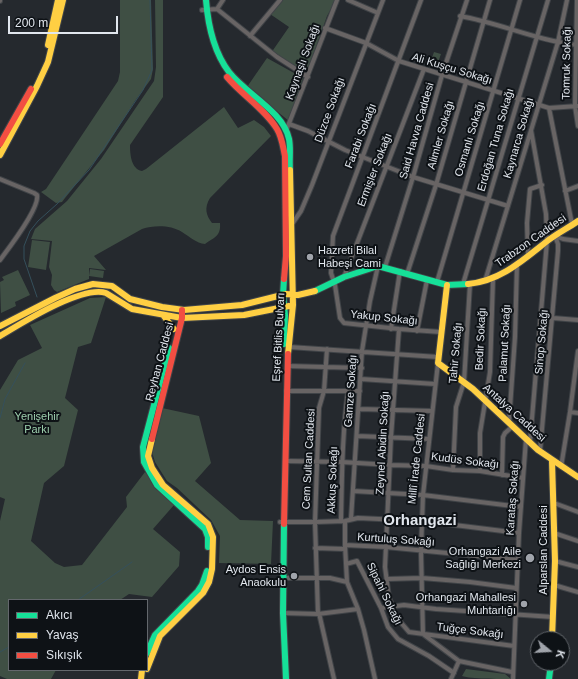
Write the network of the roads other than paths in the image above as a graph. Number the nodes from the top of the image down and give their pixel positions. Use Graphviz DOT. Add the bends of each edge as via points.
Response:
graph roads {
  1 [pos="58,0"];
  2 [pos="63,0"];
  3 [pos="201,0"];
  4 [pos="206,0"];
  5 [pos="223,0"];
  6 [pos="280,0"];
  7 [pos="337,0"];
  8 [pos="348,0"];
  9 [pos="383,0"];
  10 [pos="422,0"];
  11 [pos="466,0"];
  12 [pos="490,0"];
  13 [pos="520,0"];
  14 [pos="548,0"];
  15 [pos="567,0"];
  16 [pos="577,0"];
  17 [pos="204,9"];
  18 [pos="217,9"];
  19 [pos="378,13"];
  20 [pos="460,16"];
  21 [pos="483,20"];
  22 [pos="325,28"];
  23 [pos="511,29"];
  24 [pos="250,36"];
  25 [pos="537,37"];
  26 [pos="558,42"];
  27 [pos="366,43"];
  28 [pos="577,45"];
  29 [pos="399,61"];
  30 [pos="424,69"];
  31 [pos="442,75"];
  32 [pos="308,77"];
  33 [pos="466,82"];
  34 [pos="494,91"];
  35 [pos="518,98"];
  36 [pos="538,104"];
  37 [pos="576,106"];
  38 [pos="549,108"];
  39 [pos="289,124"];
  40 [pos="578,126"];
  41 [pos="532,130"];
  42 [pos="286,131"];
  43 [pos="329,141"];
  44 [pos="0,144"];
  45 [pos="0,155"];
  46 [pos="362,157"];
  47 [pos="386,167"];
  48 [pos="414,177"];
  49 [pos="0,179"];
  50 [pos="436,185"];
  51 [pos="542,186"];
  52 [pos="578,186"];
  53 [pos="565,191"];
  54 [pos="463,192"];
  55 [pos="488,200"];
  56 [pos="508,206"];
  57 [pos="575,223"];
  58 [pos="288,226"];
  59 [pos="555,236"];
  60 [pos="547,241"];
  61 [pos="578,241"];
  62 [pos="528,257"];
  63 [pos="0,260"];
  64 [pos="517,264"];
  65 [pos="378,266"];
  66 [pos="385,267"];
  67 [pos="400,271"];
  68 [pos="407,274"];
  69 [pos="344,277"];
  70 [pos="493,279"];
  71 [pos="427,280"];
  72 [pos="334,281"];
  73 [pos="485,281"];
  74 [pos="437,282"];
  75 [pos="292,284"];
  76 [pos="466,284"];
  77 [pos="447,285"];
  78 [pos="315,291"];
  79 [pos="283,295"];
  80 [pos="293,295"];
  81 [pos="293,305"];
  82 [pos="284,306"];
  83 [pos="272,309"];
  84 [pos="182,310"];
  85 [pos="162,315"];
  86 [pos="285,316"];
  87 [pos="180,318"];
  88 [pos="553,318"];
  89 [pos="578,320"];
  90 [pos="0,326"];
  91 [pos="366,326"];
  92 [pos="174,329"];
  93 [pos="391,329"];
  94 [pos="398,329"];
  95 [pos="417,331"];
  96 [pos="441,332"];
  97 [pos="0,336"];
  98 [pos="288,347"];
  99 [pos="327,349"];
  100 [pos="362,351"];
  101 [pos="578,351"];
  102 [pos="396,354"];
  103 [pos="438,360"];
  104 [pos="287,366"];
  105 [pos="325,366"];
  106 [pos="362,368"];
  107 [pos="361,380"];
  108 [pos="395,382"];
  109 [pos="464,382"];
  110 [pos="435,384"];
  111 [pos="286,391"];
  112 [pos="324,391"];
  113 [pos="360,391"];
  114 [pos="348,392"];
  115 [pos="485,400"];
  116 [pos="359,409"];
  117 [pos="393,410"];
  118 [pos="432,411"];
  119 [pos="570,412"];
  120 [pos="578,413"];
  121 [pos="511,424"];
  122 [pos="357,436"];
  123 [pos="391,437"];
  124 [pos="429,439"];
  125 [pos="528,440"];
  126 [pos="540,450"];
  127 [pos="285,461"];
  128 [pos="317,461"];
  129 [pos="552,461"];
  130 [pos="342,462"];
  131 [pos="355,464"];
  132 [pos="390,465"];
  133 [pos="426,466"];
  134 [pos="561,467"];
  135 [pos="453,470"];
  136 [pos="480,471"];
  137 [pos="502,475"];
  138 [pos="578,477"];
  139 [pos="524,478"];
  140 [pos="353,491"];
  141 [pos="389,494"];
  142 [pos="423,495"];
  143 [pos="554,503"];
  144 [pos="521,508"];
  145 [pos="578,512"];
  146 [pos="351,519"];
  147 [pos="386,520"];
  148 [pos="343,521"];
  149 [pos="422,521"];
  150 [pos="282,522"];
  151 [pos="315,522"];
  152 [pos="554,533"];
  153 [pos="519,534"];
  154 [pos="578,540"];
  155 [pos="345,547"];
  156 [pos="386,547"];
  157 [pos="315,548"];
  158 [pos="421,551"];
  159 [pos="518,560"];
  160 [pos="556,561"];
  161 [pos="346,564"];
  162 [pos="578,567"];
  163 [pos="283,578"];
  164 [pos="316,578"];
  165 [pos="422,578"];
  166 [pos="387,579"];
  167 [pos="347,582"];
  168 [pos="554,585"];
  169 [pos="516,588"];
  170 [pos="578,592"];
  171 [pos="392,607"];
  172 [pos="422,607"];
  173 [pos="358,608"];
  174 [pos="380,608"];
  175 [pos="283,613"];
  176 [pos="318,613"];
  177 [pos="515,614"];
  178 [pos="553,617"];
  179 [pos="552,631"];
  180 [pos="423,634"];
  181 [pos="514,646"];
  182 [pos="152,647"];
  183 [pos="148,652"];
  184 [pos="459,661"];
  185 [pos="148,665"];
  186 [pos="512,672"];
  187 [pos="454,673"];
  188 [pos="282,679"];
  189 [pos="286,679"];
  190 [pos="334,679"];
  191 [pos="375,679"];
  192 [pos="451,679"];
  193 [pos="512,679"];
  1 -- 44 [label="main road" via="44,63"];
  2 -- 45 [label="main road" via="48,62"];
  3 -- 17 [label="main road, Eşref Bitlis Bulvarı"];
  4 -- 17 [label="main road, Eşref Bitlis Bulvarı"];
  5 -- 18 [label="street"];
  6 -- 24 [label="street"];
  7 -- 22 [label="street, Kaynaşlı Sokağı"];
  8 -- 19 [label="street"];
  9 -- 19 [label="street, Düzce Sokağı"];
  10 -- 29 [label="street, Farabi Sokağı"];
  11 -- 20 [label="street, Said Havva Caddesi"];
  12 -- 21 [label="street, Alimler Sokağı"];
  13 -- 23 [label="street, Osmanlı Sokağı"];
  14 -- 25 [label="street, Erdoğan Tuna Sokağı"];
  15 -- 26 [label="street, Kaynarca Sokağı"];
  16 -- 28 [label="street, Tomruk Sokağı"];
  17 -- 18 [label="street"];
  17 -- 42 [label="main road, Eşref Bitlis Bulvarı" via="225,66 235,79 274,115"];
  17 -- 58 [label="main road, Eşref Bitlis Bulvarı" via="209,42 222,70 239,91 270,119 282,137"];
  18 -- 24 [label="street"];
  19 -- 27 [label="street, Düzce Sokağı"];
  20 -- 21 [label="street"];
  20 -- 31 [label="street, Said Havva Caddesi"];
  21 -- 23 [label="street"];
  21 -- 33 [label="street, Alimler Sokağı"];
  22 -- 27 [label="street, Ali Kuşçu Sokağı"];
  22 -- 32 [label="street, Kaynaşlı Sokağı"];
  23 -- 25 [label="street"];
  23 -- 34 [label="street, Osmanlı Sokağı"];
  24 -- 32 [label="street" via="277,58"];
  25 -- 26 [label="street"];
  25 -- 35 [label="street, Erdoğan Tuna Sokağı"];
  26 -- 28 [label="street"];
  26 -- 36 [label="street, Kaynarca Sokağı"];
  27 -- 29 [label="street, Ali Kuşçu Sokağı"];
  27 -- 43 [label="street, Düzce Sokağı"];
  28 -- 37 [label="street, Tomruk Sokağı"];
  29 -- 30 [label="street, Ali Kuşçu Sokağı"];
  29 -- 46 [label="street, Farabi Sokağı"];
  30 -- 31 [label="street, Ali Kuşçu Sokağı"];
  30 -- 47 [label="street, Ermişler Sokağı"];
  31 -- 33 [label="street, Ali Kuşçu Sokağı"];
  31 -- 48 [label="street, Said Havva Caddesi"];
  32 -- 39 [label="street, Kaynaşlı Sokağı"];
  33 -- 34 [label="street, Ali Kuşçu Sokağı"];
  33 -- 50 [label="street, Alimler Sokağı"];
  34 -- 35 [label="street, Ali Kuşçu Sokağı"];
  34 -- 54 [label="street, Osmanlı Sokağı"];
  35 -- 36 [label="street, Ali Kuşçu Sokağı"];
  35 -- 55 [label="street, Erdoğan Tuna Sokağı"];
  36 -- 38 [label="street, Ali Kuşçu Sokağı"];
  36 -- 41 [label="street, Kaynarca Sokağı"];
  37 -- 38 [label="street, Ali Kuşçu Sokağı"];
  37 -- 40 [label="street, Tomruk Sokağı"];
  38 -- 53 [label="street"];
  39 -- 42 [label="street, Kaynaşlı Sokağı"];
  39 -- 43 [label="street"];
  41 -- 51 [label="street, Karataş Sokağı"];
  41 -- 56 [label="street, Kaynarca Sokağı"];
  42 -- 58 [label="main road, Eşref Bitlis Bulvarı"];
  43 -- 46 [label="street"];
  43 -- 58 [label="street, Düzce Sokağı" via="301,211"];
  46 -- 47 [label="street"];
  46 -- 72 [label="street, Farabi Sokağı" via="333,236 331,273"];
  47 -- 48 [label="street"];
  47 -- 69 [label="street, Ermişler Sokağı"];
  48 -- 50 [label="street"];
  48 -- 66 [label="street, Said Havva Caddesi"];
  49 -- 63 [label="street" via="34,193 38,200"];
  50 -- 54 [label="street"];
  50 -- 68 [label="street, Alimler Sokağı"];
  51 -- 60 [label="street, Karataş Sokağı"];
  51 -- 62 [label="street" via="530,189"];
  52 -- 53 [label="street"];
  53 -- 57 [label="street"];
  54 -- 55 [label="street"];
  54 -- 74 [label="street, Osmanlı Sokağı"];
  55 -- 56 [label="street"];
  55 -- 76 [label="street, Erdoğan Tuna Sokağı"];
  56 -- 73 [label="street, Kaynarca Sokağı"];
  57 -- 59 [label="main road, Trabzon Caddesi"];
  58 -- 75 [label="main road, Eşref Bitlis Bulvarı"];
  58 -- 79 [label="main road, Eşref Bitlis Bulvarı"];
  59 -- 60 [label="main road, Trabzon Caddesi"];
  59 -- 61 [label="street"];
  59 -- 88 [label="street, Sinop Sokağı" via="558,244"];
  60 -- 62 [label="main road, Trabzon Caddesi"];
  60 -- 125 [label="street, Karataş Sokağı"];
  62 -- 64 [label="main road, Trabzon Caddesi"];
  64 -- 70 [label="main road, Trabzon Caddesi"];
  64 -- 121 [label="street, Palamut Sokağı"];
  65 -- 66 [label="main road, Trabzon Caddesi"];
  65 -- 69 [label="main road, Trabzon Caddesi"];
  65 -- 91 [label="street, Gamze Sokağı"];
  66 -- 67 [label="main road, Trabzon Caddesi"];
  67 -- 68 [label="main road, Trabzon Caddesi"];
  67 -- 93 [label="street"];
  68 -- 71 [label="main road, Trabzon Caddesi"];
  69 -- 72 [label="main road, Trabzon Caddesi"];
  70 -- 73 [label="main road, Trabzon Caddesi"];
  70 -- 115 [label="street, Bedir Sokağı" via="490,372"];
  71 -- 74 [label="main road, Trabzon Caddesi"];
  71 -- 95 [label="street"];
  72 -- 78 [label="main road, Trabzon Caddesi"];
  72 -- 91 [label="street, Yakup Sokağı" via="342,322"];
  73 -- 76 [label="main road, Trabzon Caddesi"];
  74 -- 77 [label="main road, Trabzon Caddesi"];
  75 -- 78 [label="main road" via="302,292"];
  75 -- 80 [label="main road, Eşref Bitlis Bulvarı"];
  76 -- 77 [label="main road, Trabzon Caddesi"];
  76 -- 109 [label="street, Tahir Sokağı"];
  77 -- 96 [label="main road, Millî İrade Caddesi"];
  78 -- 80 [label="main road"];
  78 -- 81 [label="main road, Trabzon Caddesi"];
  79 -- 80 [label="main road"];
  79 -- 82 [label="main road, Eşref Bitlis Bulvarı"];
  79 -- 84 [label="main road" via="242,305"];
  80 -- 81 [label="main road, Eşref Bitlis Bulvarı"];
  81 -- 82 [label="main road"];
  81 -- 98 [label="main road, Eşref Bitlis Bulvarı"];
  82 -- 83 [label="main road"];
  82 -- 86 [label="main road, Eşref Bitlis Bulvarı"];
  83 -- 86 [label="main road"];
  83 -- 87 [label="main road" via="244,315"];
  84 -- 87 [label="main road, Reyhan Caddesi"];
  84 -- 90 [label="main road" via="130,299 112,286 93,284 62,295"];
  85 -- 87 [label="main road"];
  85 -- 92 [label="main road"];
  85 -- 97 [label="main road" via="126,307 110,295 96,292 67,302"];
  86 -- 150 [label="main road, Eşref Bitlis Bulvarı"];
  87 -- 92 [label="main road, Reyhan Caddesi"];
  87 -- 182 [label="main road, Reyhan Caddesi" via="148,456 152,468 164,485 208,524 213,537 212,569 203,593"];
  88 -- 89 [label="street"];
  88 -- 126 [label="street, Sinop Sokağı"];
  91 -- 93 [label="street, Yakup Sokağı"];
  91 -- 100 [label="street, Gamze Sokağı"];
  92 -- 182 [label="main road, Reyhan Caddesi" via="143,447 143,457 157,486 205,529 208,565 206,578 198,591 158,631"];
  93 -- 94 [label="street, Yakup Sokağı"];
  94 -- 95 [label="street, Yakup Sokağı"];
  94 -- 102 [label="street, Zeynel Abidin Sokağı"];
  95 -- 96 [label="street, Yakup Sokağı"];
  96 -- 103 [label="main road, Millî İrade Caddesi"];
  98 -- 99 [label="street"];
  98 -- 104 [label="main road, Eşref Bitlis Bulvarı"];
  99 -- 100 [label="street"];
  99 -- 105 [label="street, Cem Sultan Caddesi"];
  100 -- 102 [label="street"];
  100 -- 106 [label="street, Gamze Sokağı"];
  101 -- 119 [label="street"];
  102 -- 103 [label="street"];
  102 -- 108 [label="street, Zeynel Abidin Sokağı"];
  103 -- 109 [label="main road, Antalya Caddesi"];
  103 -- 110 [label="street, Millî İrade Caddesi"];
  104 -- 105 [label="street"];
  104 -- 111 [label="main road, Eşref Bitlis Bulvarı"];
  105 -- 106 [label="street"];
  105 -- 112 [label="street, Cem Sultan Caddesi"];
  106 -- 107 [label="street, Gamze Sokağı"];
  107 -- 108 [label="street"];
  107 -- 113 [label="street, Gamze Sokağı"];
  108 -- 110 [label="street"];
  108 -- 117 [label="street, Zeynel Abidin Sokağı"];
  109 -- 115 [label="main road, Antalya Caddesi"];
  109 -- 135 [label="street, Tahir Sokağı" via="456,407"];
  110 -- 118 [label="street, Millî İrade Caddesi"];
  111 -- 112 [label="street"];
  111 -- 127 [label="main road, Eşref Bitlis Bulvarı"];
  112 -- 114 [label="street"];
  112 -- 128 [label="street, Cem Sultan Caddesi" via="319,408"];
  113 -- 114 [label="street"];
  113 -- 116 [label="street, Gamze Sokağı"];
  114 -- 130 [label="street, Akkuş Sokağı"];
  115 -- 121 [label="main road, Antalya Caddesi"];
  115 -- 136 [label="street, Bedir Sokağı" via="480,433"];
  116 -- 117 [label="street"];
  116 -- 122 [label="street, Gamze Sokağı"];
  117 -- 118 [label="street"];
  117 -- 123 [label="street, Zeynel Abidin Sokağı"];
  118 -- 124 [label="street, Millî İrade Caddesi"];
  119 -- 120 [label="street"];
  119 -- 134 [label="street"];
  121 -- 125 [label="main road, Antalya Caddesi"];
  121 -- 137 [label="street" via="503,437"];
  122 -- 123 [label="street"];
  122 -- 131 [label="street, Gamze Sokağı"];
  123 -- 124 [label="street"];
  123 -- 132 [label="street, Zeynel Abidin Sokağı"];
  124 -- 133 [label="street, Millî İrade Caddesi"];
  125 -- 126 [label="main road, Antalya Caddesi"];
  125 -- 139 [label="street, Karataş Sokağı"];
  126 -- 129 [label="main road, Antalya Caddesi"];
  127 -- 128 [label="street, Kudüs Sokağı"];
  127 -- 150 [label="main road, Eşref Bitlis Bulvarı"];
  128 -- 130 [label="street, Kudüs Sokağı"];
  128 -- 151 [label="street, Cem Sultan Caddesi"];
  129 -- 134 [label="main road, Antalya Caddesi"];
  129 -- 143 [label="main road, Alparslan Caddesi"];
  130 -- 131 [label="street, Kudüs Sokağı"];
  130 -- 148 [label="street, Akkuş Sokağı"];
  131 -- 132 [label="street, Kudüs Sokağı"];
  131 -- 140 [label="street, Gamze Sokağı"];
  132 -- 133 [label="street, Kudüs Sokağı"];
  132 -- 141 [label="street, Zeynel Abidin Sokağı"];
  133 -- 135 [label="street, Kudüs Sokağı"];
  133 -- 142 [label="street, Millî İrade Caddesi"];
  134 -- 138 [label="main road, Antalya Caddesi"];
  135 -- 136 [label="street, Kudüs Sokağı"];
  136 -- 137 [label="street, Kudüs Sokağı"];
  137 -- 139 [label="street, Kudüs Sokağı"];
  139 -- 144 [label="street, Karataş Sokağı"];
  140 -- 141 [label="street"];
  140 -- 146 [label="street, Gamze Sokağı"];
  141 -- 142 [label="street"];
  141 -- 147 [label="street, Zeynel Abidin Sokağı"];
  142 -- 144 [label="street"];
  142 -- 149 [label="street, Millî İrade Caddesi"];
  143 -- 145 [label="street"];
  143 -- 152 [label="main road, Alparslan Caddesi"];
  144 -- 153 [label="street, Karataş Sokağı"];
  146 -- 147 [label="street, Cem Sultan Caddesi"];
  146 -- 148 [label="street, Cem Sultan Caddesi"];
  147 -- 149 [label="street, Cem Sultan Caddesi"];
  147 -- 156 [label="street, Zeynel Abidin Sokağı"];
  148 -- 151 [label="street, Cem Sultan Caddesi"];
  148 -- 155 [label="street"];
  149 -- 153 [label="street, Cem Sultan Caddesi"];
  149 -- 158 [label="street, Millî İrade Caddesi"];
  150 -- 151 [label="street, Cem Sultan Caddesi"];
  150 -- 163 [label="main road, Eşref Bitlis Bulvarı"];
  150 -- 188 [label="main road, Eşref Bitlis Bulvarı"];
  151 -- 157 [label="street, Cem Sultan Caddesi"];
  152 -- 154 [label="street"];
  152 -- 160 [label="main road, Alparslan Caddesi"];
  153 -- 159 [label="street, Karataş Sokağı"];
  155 -- 156 [label="street, Kurtuluş Sokağı"];
  155 -- 157 [label="street, Kurtuluş Sokağı"];
  155 -- 161 [label="street"];
  156 -- 158 [label="street, Kurtuluş Sokağı"];
  156 -- 166 [label="street, Zeynel Abidin Sokağı"];
  157 -- 164 [label="street, Cem Sultan Caddesi"];
  158 -- 159 [label="street, Kurtuluş Sokağı"];
  158 -- 165 [label="street, Millî İrade Caddesi"];
  159 -- 169 [label="street, Karataş Sokağı"];
  160 -- 162 [label="street"];
  160 -- 168 [label="main road, Alparslan Caddesi"];
  161 -- 167 [label="street"];
  161 -- 174 [label="street, Sipahi Sokağı" via="357,561"];
  163 -- 164 [label="street"];
  163 -- 175 [label="main road, Eşref Bitlis Bulvarı"];
  164 -- 167 [label="street"];
  164 -- 176 [label="street, Cem Sultan Caddesi"];
  165 -- 166 [label="street"];
  165 -- 169 [label="street"];
  165 -- 172 [label="street, Millî İrade Caddesi"];
  166 -- 171 [label="street, Zeynel Abidin Sokağı"];
  167 -- 173 [label="street"];
  168 -- 170 [label="street"];
  168 -- 178 [label="main road, Alparslan Caddesi"];
  169 -- 177 [label="street, Karataş Sokağı"];
  171 -- 172 [label="street"];
  171 -- 174 [label="street"];
  171 -- 180 [label="street, Zeynel Abidin Sokağı" via="397,618 409,632"];
  172 -- 177 [label="street"];
  172 -- 180 [label="street, Millî İrade Caddesi"];
  173 -- 176 [label="street"];
  173 -- 191 [label="street"];
  174 -- 187 [label="street, Sipahi Sokağı" via="388,627 398,639"];
  175 -- 176 [label="street"];
  175 -- 189 [label="main road, Eşref Bitlis Bulvarı"];
  176 -- 190 [label="street, Cem Sultan Caddesi"];
  177 -- 178 [label="street"];
  177 -- 181 [label="street, Karataş Sokağı"];
  178 -- 179 [label="main road, Alparslan Caddesi"];
  180 -- 181 [label="street, Tuğçe Sokağı"];
  180 -- 184 [label="street"];
  181 -- 186 [label="street, Karataş Sokağı"];
  182 -- 183 [label="main road, Reyhan Caddesi"];
  182 -- 185 [label="main road, Reyhan Caddesi"];
  184 -- 186 [label="street"];
  184 -- 187 [label="street"];
  186 -- 193 [label="street, Karataş Sokağı"];
  187 -- 192 [label="street"];
}
